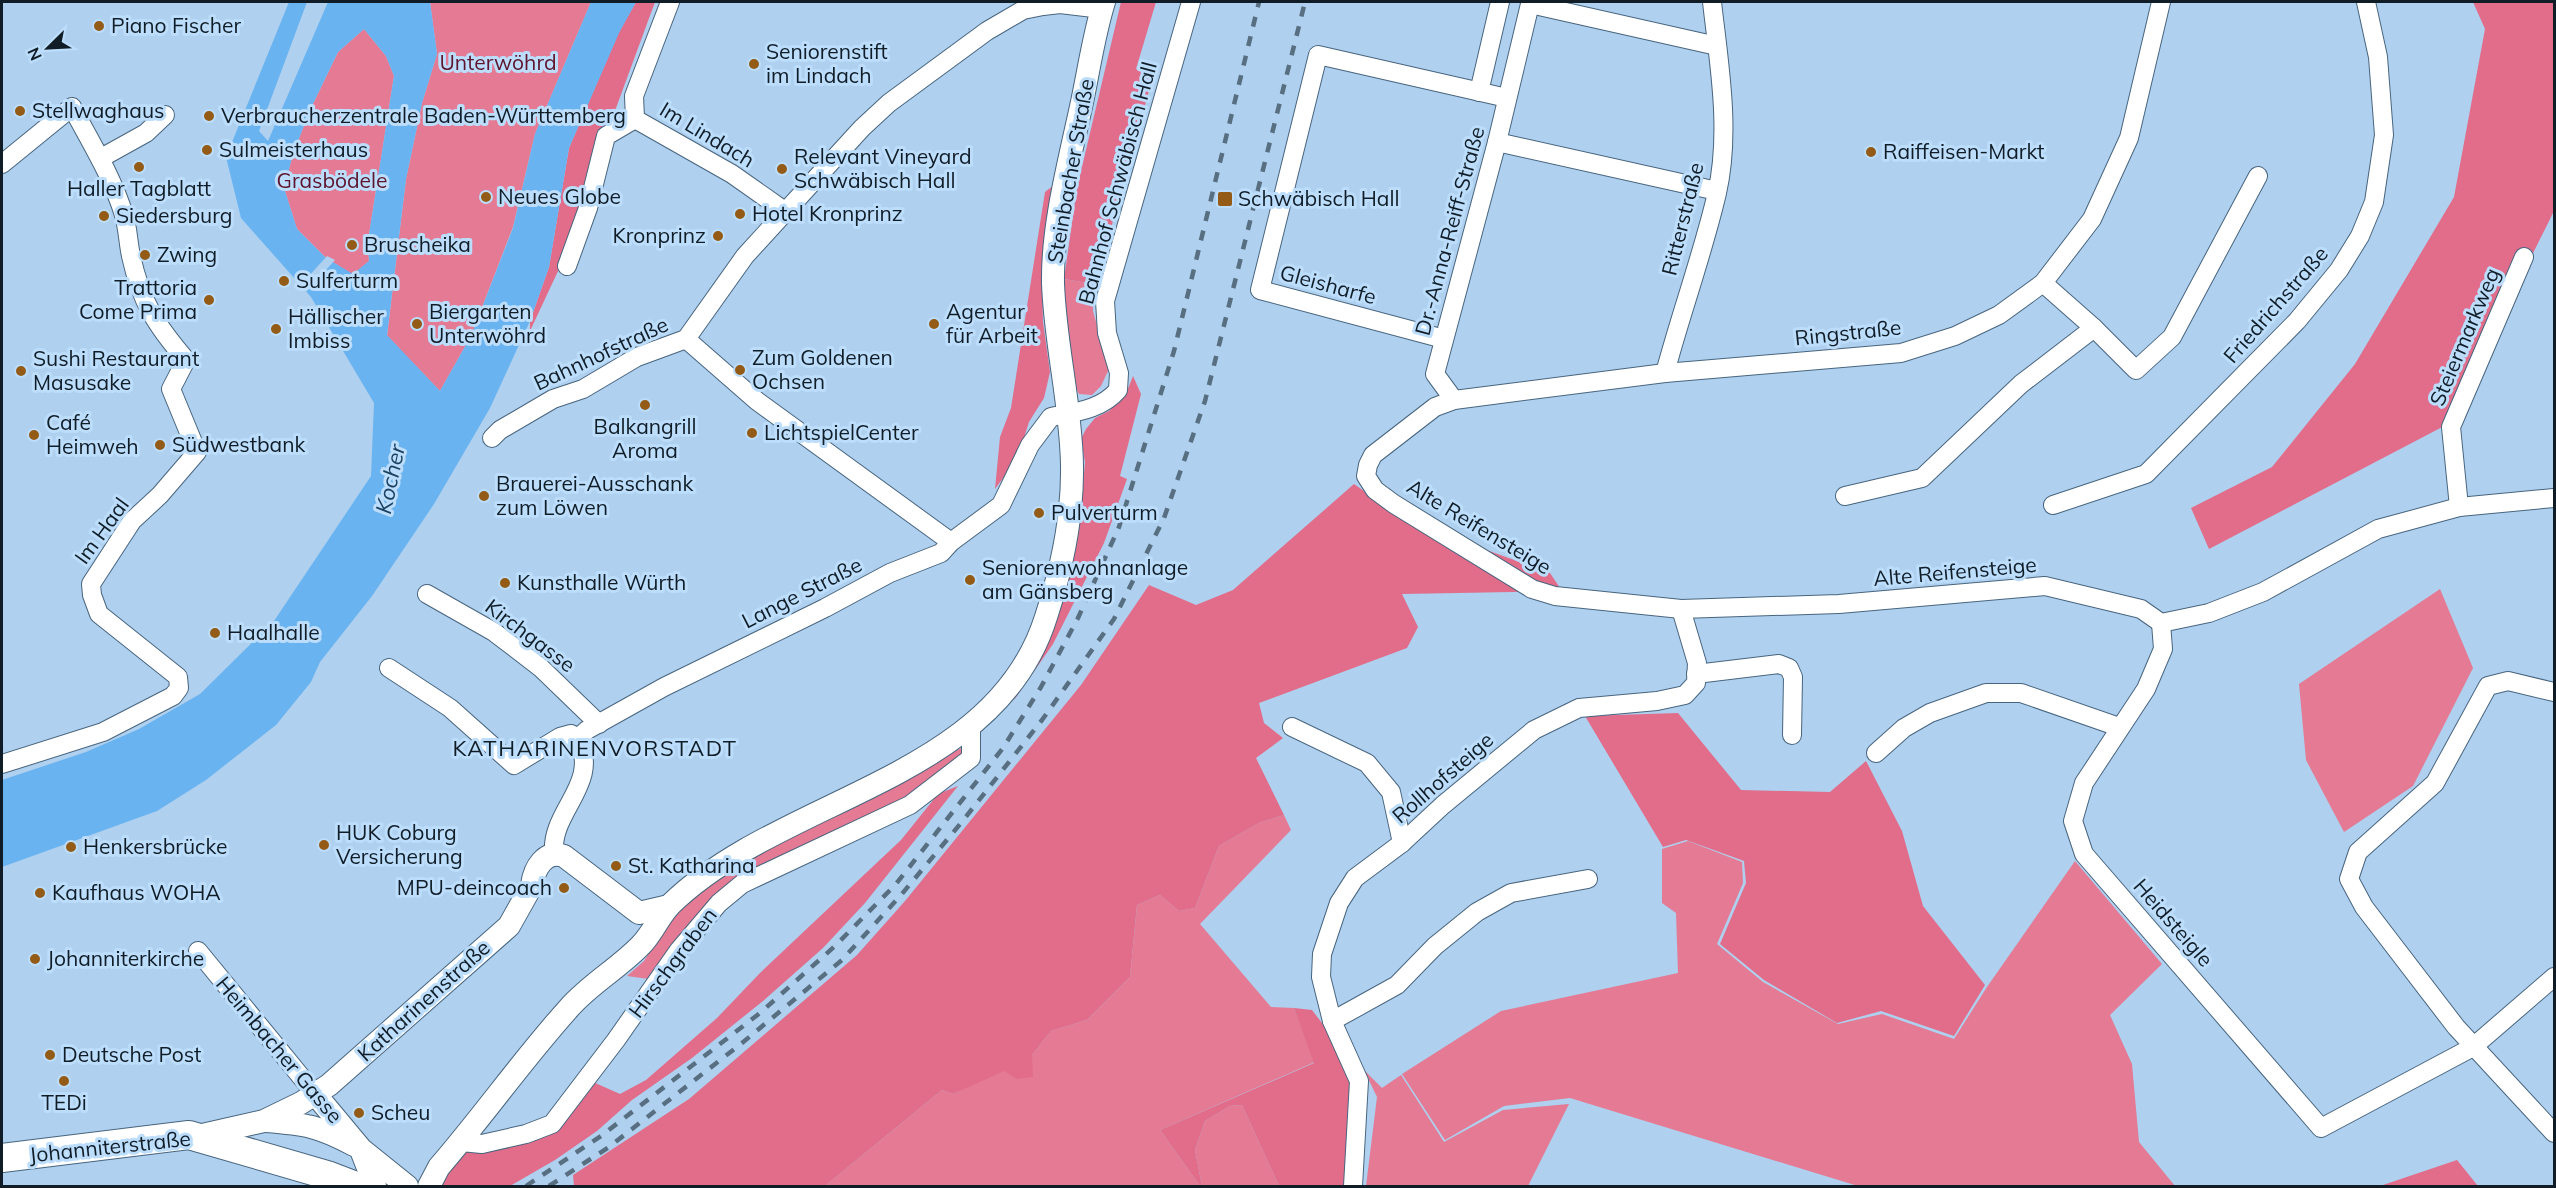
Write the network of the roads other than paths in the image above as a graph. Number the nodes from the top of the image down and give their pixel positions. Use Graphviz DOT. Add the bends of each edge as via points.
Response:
graph roads {
  1 [pos="670,2"];
  2 [pos="1191,2"];
  3 [pos="1500,2"];
  4 [pos="1712,2"];
  5 [pos="2161,2"];
  6 [pos="2367,2"];
  7 [pos="1103,5"];
  8 [pos="1717,46"];
  9 [pos="1479,92"];
  10 [pos="1507,98"];
  11 [pos="165,115"];
  12 [pos="635,119"];
  13 [pos="1497,142"];
  14 [pos="100,158"];
  15 [pos="2,164"];
  16 [pos="2258,176"];
  17 [pos="1717,191"];
  18 [pos="786,212"];
  19 [pos="2524,257"];
  20 [pos="567,266"];
  21 [pos="2043,283"];
  22 [pos="2094,328"];
  23 [pos="686,339"];
  24 [pos="1444,339"];
  25 [pos="1665,373"];
  26 [pos="1454,400"];
  27 [pos="1067,413"];
  28 [pos="492,438"];
  29 [pos="1366,476"];
  30 [pos="1845,496"];
  31 [pos="2554,498"];
  32 [pos="2053,505"];
  33 [pos="2459,507"];
  34 [pos="951,542"];
  35 [pos="427,594"];
  36 [pos="1681,609"];
  37 [pos="2161,622"];
  38 [pos="389,668"];
  39 [pos="1696,674"];
  40 [pos="2554,692"];
  41 [pos="971,723"];
  42 [pos="599,724"];
  43 [pos="1292,727"];
  44 [pos="2119,727"];
  45 [pos="1792,735"];
  46 [pos="578,738"];
  47 [pos="1876,753"];
  48 [pos="2,764"];
  49 [pos="1402,843"];
  50 [pos="554,854"];
  51 [pos="1588,879"];
  52 [pos="669,906"];
  53 [pos="639,913"];
  54 [pos="643,943"];
  55 [pos="198,951"];
  56 [pos="2554,977"];
  57 [pos="1332,1021"];
  58 [pos="2473,1047"];
  59 [pos="316,1095"];
  60 [pos="264,1121"];
  61 [pos="2554,1133"];
  62 [pos="198,1136"];
  63 [pos="461,1142"];
  64 [pos="361,1149"];
  65 [pos="2,1158"];
  66 [pos="346,1185"];
  67 [pos="375,1186"];
  68 [pos="408,1186"];
  69 [pos="429,1186"];
  70 [pos="1353,1186"];
  1 -- 12 [label="street, Im Lindach" via="634,96"];
  2 -- 27 [label="street, Bahnhof Schwäbisch Hall" via="1105,300 1107,333 1119,373 1118,390 1098,405"];
  3 -- 9 [label="street"];
  4 -- 8 [label="street, Ritterstraße"];
  5 -- 21 [label="street, Ringstraße" via="2129,138 2092,219"];
  6 -- 32 [label="street, Friedrichstraße" via="2378,57 2384,135 2374,202 2361,236 2297,321 2146,474"];
  7 -- 18 [label="street, Bahnhofstraße" via="1060,4 1023,10 987,31 889,103"];
  7 -- 27 [label="street, Steinbacher Straße" via="1067,169 1053,281"];
  8 -- 10 [label="street, Dr.-Anna-Reiff-Straße" via="1530,4"];
  8 -- 17 [label="street, Ritterstraße" via="1723,136"];
  9 -- 10 [label="street"];
  9 -- 24 [label="street, Gleisharfe" via="1318,55 1260,290"];
  10 -- 13 [label="street, Dr.-Anna-Reiff-Straße"];
  11 -- 14 [label="street" via="146,132"];
  12 -- 18 [label="street, Im Lindach" via="732,174"];
  12 -- 20 [label="street, Im Lindach" via="606,136 588,208"];
  13 -- 17 [label="street"];
  13 -- 24 [label="street, Dr.-Anna-Reiff-Straße"];
  14 -- 15 [label="street" via="72,107"];
  14 -- 48 [label="street, Im Haal" via="124,215 144,300 159,329 186,360 171,389 197,452 132,521 91,584 92,595 99,614 174,672 180,683 173,696 103,732"];
  16 -- 22 [label="street" via="2172,337 2136,370"];
  17 -- 25 [label="street, Ritterstraße"];
  18 -- 23 [label="street, Bahnhofstraße" via="745,256"];
  19 -- 33 [label="street, Steiermarkweg" via="2451,428"];
  21 -- 22 [label="street"];
  21 -- 25 [label="street, Ringstraße" via="1999,315 1955,336 1901,353"];
  22 -- 30 [label="street" via="2021,384 1922,478"];
  23 -- 28 [label="street, Bahnhofstraße" via="637,357 583,389 553,399"];
  23 -- 34 [label="street" via="757,401"];
  24 -- 26 [label="street, Dr.-Anna-Reiff-Straße" via="1435,374"];
  25 -- 26 [label="street, Ringstraße"];
  26 -- 29 [label="street, Ringstraße" via="1435,407 1373,455"];
  27 -- 34 [label="street, Lange Straße" via="1051,417 1030,445 1001,505"];
  27 -- 41 [label="street, Hirschgraben" via="1071,503 1064,551 1046,619 1018,677"];
  29 -- 36 [label="street, Alte Reifensteige" via="1375,490 1532,590 1555,596"];
  31 -- 33 [label="street"];
  33 -- 37 [label="street" via="2378,529 2263,592 2209,613"];
  34 -- 42 [label="street, Lange Straße" via="941,553 890,573"];
  35 -- 42 [label="street, Kirchgasse" via="502,637"];
  36 -- 37 [label="street, Alte Reifensteige" via="1839,604 2045,586 2141,609"];
  36 -- 39 [label="street" via="1697,663"];
  37 -- 44 [label="street, Heidsteigle" via="2163,649 2146,689"];
  38 -- 46 [label="street, Lange Straße" via="450,708 514,765 560,737 572,734"];
  39 -- 45 [label="street" via="1779,664 1789,668 1793,677"];
  39 -- 49 [label="street, Rollhofsteige" via="1696,683 1685,695 1579,708 1534,730"];
  40 -- 58 [label="street" via="2508,681 2488,686 2435,783 2358,852 2349,879 2385,936"];
  41 -- 52 [label="street, Hirschgraben" via="935,753 762,839 711,871"];
  41 -- 63 [label="street, Hirschgraben" via="971,758 910,805 751,880 719,903 679,950 552,1124 482,1144"];
  42 -- 46 [label="street, Lange Straße"];
  43 -- 49 [label="street" via="1367,763 1391,792"];
  44 -- 47 [label="street" via="2021,693 1986,693 1930,713 1904,728"];
  44 -- 58 [label="street, Heidsteigle" via="2084,783 2073,821 2084,854 2321,1128"];
  46 -- 50 [label="street" via="586,759 579,786 562,816"];
  49 -- 57 [label="street, Rollhofsteige" via="1355,878 1339,903 1322,954 1321,977"];
  50 -- 53 [label="street" via="564,856"];
  50 -- 59 [label="street, Katharinenstraße" via="542,861 509,926"];
  51 -- 57 [label="street" via="1511,893 1477,912 1435,946 1397,986"];
  52 -- 53 [label="street"];
  52 -- 54 [label="street, Hirschgraben"];
  53 -- 54 [label="street, Hirschgraben"];
  54 -- 63 [label="street, Hirschgraben" via="571,1005"];
  55 -- 59 [label="street, Heimbacher Gasse"];
  56 -- 58 [label="street"];
  57 -- 70 [label="street, Rollhofsteige" via="1359,1081"];
  58 -- 61 [label="street"];
  59 -- 60 [label="street, Katharinenstraße"];
  59 -- 64 [label="street, Heimbacher Gasse"];
  60 -- 62 [label="street, Katharinenstraße"];
  60 -- 64 [label="street, Katharinenstraße" via="307,1124"];
  62 -- 65 [label="main road, Johanniterstraße"];
  62 -- 66 [label="main road, Johanniterstraße"];
  63 -- 69 [label="street, Hirschgraben"];
  64 -- 67 [label="street, Heimbacher Gasse"];
  64 -- 68 [label="street, Heimbacher Gasse"];
}
